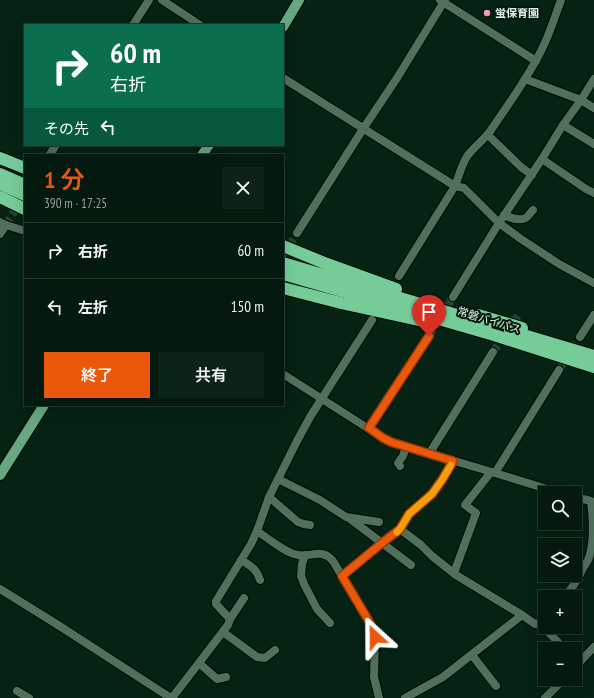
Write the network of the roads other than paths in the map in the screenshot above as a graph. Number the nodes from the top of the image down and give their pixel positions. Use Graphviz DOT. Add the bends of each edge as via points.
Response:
graph roads {
  1 [pos="149,0"];
  2 [pos="162,0"];
  3 [pos="300,0"];
  4 [pos="561,0"];
  5 [pos="443,1"];
  6 [pos="134,24"];
  7 [pos="198,24"];
  8 [pos="284,25"];
  9 [pos="536,61"];
  10 [pos="284,79"];
  11 [pos="525,79"];
  12 [pos="593,82"];
  13 [pos="581,100"];
  14 [pos="594,108"];
  15 [pos="563,125"];
  16 [pos="364,129"];
  17 [pos="488,135"];
  18 [pos="594,144"];
  19 [pos="0,158"];
  20 [pos="542,159"];
  21 [pos="24,168"];
  22 [pos="0,174"];
  23 [pos="532,175"];
  24 [pos="0,184"];
  25 [pos="24,185"];
  26 [pos="455,186"];
  27 [pos="594,193"];
  28 [pos="24,195"];
  29 [pos="0,197"];
  30 [pos="24,209"];
  31 [pos="534,210"];
  32 [pos="504,215"];
  33 [pos="499,223"];
  34 [pos="3,224"];
  35 [pos="24,231"];
  36 [pos="298,233"];
  37 [pos="0,234"];
  38 [pos="284,246"];
  39 [pos="284,263"];
  40 [pos="284,274"];
  41 [pos="399,276"];
  42 [pos="594,283"];
  43 [pos="284,288"];
  44 [pos="453,297"];
  45 [pos="594,315"];
  46 [pos="372,320"];
  47 [pos="429,336"];
  48 [pos="580,337"];
  49 [pos="512,341"];
  50 [pos="572,349"];
  51 [pos="493,352"];
  52 [pos="594,356"];
  53 [pos="594,367"];
  54 [pos="559,370"];
  55 [pos="284,375"];
  56 [pos="322,399"];
  57 [pos="43,406"];
  58 [pos="369,428"];
  59 [pos="406,447"];
  60 [pos="429,454"];
  61 [pos="453,461"];
  62 [pos="400,466"];
  63 [pos="493,472"];
  64 [pos="0,475"];
  65 [pos="278,479"];
  66 [pos="538,486"];
  67 [pos="269,497"];
  68 [pos="582,499"];
  69 [pos="346,517"];
  70 [pos="379,522"];
  71 [pos="310,525"];
  72 [pos="593,525"];
  73 [pos="400,529"];
  74 [pos="257,531"];
  75 [pos="382,543"];
  76 [pos="305,555"];
  77 [pos="241,560"];
  78 [pos="411,565"];
  79 [pos="454,573"];
  80 [pos="342,576"];
  81 [pos="260,580"];
  82 [pos="0,589"];
  83 [pos="571,590"];
  84 [pos="244,598"];
  85 [pos="522,615"];
  86 [pos="230,619"];
  87 [pos="538,622"];
  88 [pos="330,623"];
  89 [pos="223,632"];
  90 [pos="553,634"];
  91 [pos="559,642"];
  92 [pos="594,647"];
  93 [pos="275,650"];
  94 [pos="472,655"];
  95 [pos="582,658"];
  96 [pos="199,662"];
  97 [pos="226,677"];
  98 [pos="496,686"];
  99 [pos="557,686"];
  100 [pos="17,691"];
  101 [pos="29,698"];
  102 [pos="171,698"];
  103 [pos="379,698"];
  104 [pos="405,698"];
  105 [pos="545,698"];
  1 -- 6 [label="street"];
  2 -- 7 [label="street"];
  3 -- 8 [label="main road"];
  4 -- 9 [label="street" via="551,30"];
  5 -- 9 [label="street"];
  5 -- 16 [label="street"];
  9 -- 11 [label="street"];
  10 -- 16 [label="street"];
  11 -- 13 [label="street"];
  11 -- 17 [label="street"];
  12 -- 13 [label="street"];
  13 -- 14 [label="street"];
  13 -- 15 [label="street"];
  15 -- 18 [label="street"];
  15 -- 20 [label="street"];
  16 -- 26 [label="street"];
  16 -- 36 [label="street"];
  17 -- 23 [label="street"];
  17 -- 26 [label="street" via="467,157"];
  19 -- 21 [label="highway"];
  20 -- 23 [label="street"];
  20 -- 27 [label="street"];
  22 -- 25 [label="highway"];
  23 -- 32 [label="street"];
  24 -- 28 [label="highway"];
  26 -- 33 [label="street" via="464,188"];
  26 -- 41 [label="street"];
  29 -- 30 [label="highway"];
  31 -- 32 [label="street" via="527,218 519,220"];
  32 -- 33 [label="street"];
  33 -- 42 [label="street" via="559,264"];
  33 -- 44 [label="street"];
  34 -- 35 [label="street"];
  34 -- 37 [label="street"];
  38 -- 50 [label="highway" via="394,288 548,337"];
  39 -- 50 [label="highway, 常磐バイパス"];
  40 -- 49 [label="highway, 常磐バイパス"];
  43 -- 49 [label="highway"];
  45 -- 48 [label="street"];
  46 -- 56 [label="street"];
  47 -- 58 [label="street"];
  49 -- 53 [label="highway, 常磐バイパス"];
  50 -- 52 [label="highway, 常磐バイパス"];
  51 -- 60 [label="street"];
  54 -- 63 [label="street"];
  55 -- 56 [label="street"];
  56 -- 58 [label="street"];
  56 -- 65 [label="street" via="297,440"];
  57 -- 64 [label="main road"];
  58 -- 59 [label="street" via="383,438"];
  59 -- 60 [label="street"];
  59 -- 62 [label="street" via="398,463"];
  60 -- 61 [label="street"];
  61 -- 63 [label="street"];
  61 -- 73 [label="street" via="432,494 409,514"];
  63 -- 66 [label="street"];
  63 -- 79 [label="street" via="465,506 476,513"];
  65 -- 67 [label="street"];
  65 -- 69 [label="street" via="320,500"];
  67 -- 71 [label="street" via="298,522"];
  67 -- 74 [label="street"];
  68 -- 72 [label="street" via="591,501"];
  69 -- 70 [label="street"];
  69 -- 75 [label="street"];
  72 -- 83 [label="street" via="590,557"];
  73 -- 75 [label="street"];
  73 -- 79 [label="street"];
  74 -- 76 [label="street" via="288,552 299,556"];
  74 -- 77 [label="street"];
  75 -- 78 [label="street"];
  75 -- 80 [label="street"];
  76 -- 80 [label="street" via="325,554 330,557"];
  76 -- 88 [label="street" via="302,564 304,584 317,610"];
  77 -- 81 [label="street" via="257,572"];
  77 -- 86 [label="street" via="216,601"];
  79 -- 85 [label="street"];
  80 -- 103 [label="street" via="374,630 374,677"];
  82 -- 102 [label="street"];
  84 -- 86 [label="street"];
  85 -- 87 [label="street" via="535,624"];
  85 -- 94 [label="street"];
  86 -- 89 [label="street"];
  89 -- 93 [label="street" via="257,657 264,658"];
  89 -- 96 [label="street"];
  90 -- 91 [label="street"];
  92 -- 95 [label="street"];
  94 -- 98 [label="street"];
  94 -- 104 [label="street" via="443,677"];
  96 -- 97 [label="street" via="217,679"];
  96 -- 102 [label="street"];
  99 -- 105 [label="street"];
  100 -- 101 [label="street"];
}
